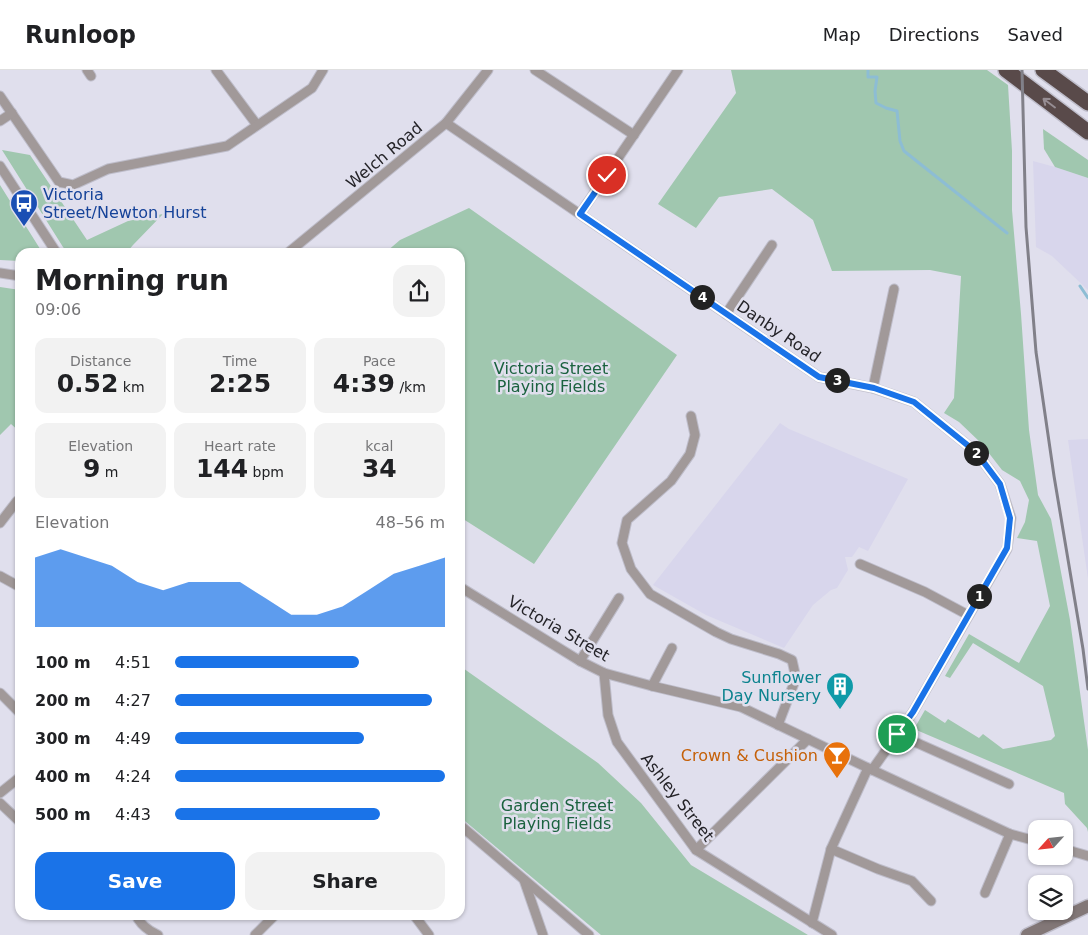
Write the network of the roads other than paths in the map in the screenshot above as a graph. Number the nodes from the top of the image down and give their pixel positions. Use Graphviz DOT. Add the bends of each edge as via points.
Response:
graph roads {
  1 [pos="216,70"];
  2 [pos="323,70"];
  3 [pos="488,70"];
  4 [pos="535,70"];
  5 [pos="678,70"];
  6 [pos="1006,70"];
  7 [pos="1043,70"];
  8 [pos="0,96"];
  9 [pos="1088,104"];
  10 [pos="12,113"];
  11 [pos="0,121"];
  12 [pos="446,123"];
  13 [pos="258,125"];
  14 [pos="1088,132"];
  15 [pos="634,135"];
  16 [pos="0,166"];
  17 [pos="580,214"];
  18 [pos="772,245"];
  19 [pos="53,248"];
  20 [pos="294,248"];
  21 [pos="0,272"];
  22 [pos="15,275"];
  23 [pos="894,289"];
  24 [pos="726,314"];
  25 [pos="874,388"];
  26 [pos="691,416"];
  27 [pos="15,504"];
  28 [pos="0,523"];
  29 [pos="860,564"];
  30 [pos="0,576"];
  31 [pos="15,584"];
  32 [pos="465,590"];
  33 [pos="619,598"];
  34 [pos="968,615"];
  35 [pos="672,648"];
  36 [pos="580,661"];
  37 [pos="604,673"];
  38 [pos="652,686"];
  39 [pos="0,693"];
  40 [pos="15,708"];
  41 [pos="778,725"];
  42 [pos="897,734"];
  43 [pos="808,739"];
  44 [pos="870,769"];
  45 [pos="15,781"];
  46 [pos="1009,784"];
  47 [pos="0,793"];
  48 [pos="0,803"];
  49 [pos="15,817"];
  50 [pos="465,829"];
  51 [pos="1010,834"];
  52 [pos="1028,839"];
  53 [pos="831,849"];
  54 [pos="696,850"];
  55 [pos="1073,852"];
  56 [pos="1088,856"];
  57 [pos="524,879"];
  58 [pos="985,894"];
  59 [pos="931,900"];
  60 [pos="1083,909"];
  61 [pos="138,920"];
  62 [pos="270,920"];
  63 [pos="418,920"];
  64 [pos="812,923"];
  65 [pos="158,935"];
  66 [pos="255,935"];
  67 [pos="429,935"];
  68 [pos="543,935"];
  69 [pos="589,935"];
  70 [pos="832,935"];
  71 [pos="1027,935"];
  1 -- 13 [label="street"];
  2 -- 13 [label="street" via="312,88"];
  3 -- 12 [label="street, Welch Road"];
  4 -- 15 [label="street"];
  5 -- 15 [label="street"];
  14 -- 6 [label="highway, one-way"];
  7 -- 9 [label="highway"];
  8 -- 10 [label="street"];
  10 -- 11 [label="street"];
  10 -- 13 [label="street" via="59,182 73,185 108,169 227,146"];
  12 -- 17 [label="street, Danby Road"];
  12 -- 20 [label="street, Welch Road"];
  15 -- 17 [label="street"];
  16 -- 19 [label="street"];
  17 -- 24 [label="street, Danby Road"];
  18 -- 24 [label="street"];
  21 -- 22 [label="street"];
  23 -- 25 [label="street"];
  24 -- 25 [label="street, Danby Road" via="819,377"];
  25 -- 34 [label="street, Danby Road" via="914,402 976,452 1000,484 1010,518 1007,548"];
  26 -- 41 [label="street" via="695,435 690,454 672,481 627,520 622,543 631,569 650,594 731,639 792,660 796,678"];
  27 -- 28 [label="street"];
  29 -- 34 [label="street"];
  30 -- 31 [label="street"];
  32 -- 36 [label="street, Victoria Street"];
  33 -- 36 [label="street"];
  34 -- 42 [label="street, Danby Road"];
  35 -- 38 [label="street"];
  36 -- 37 [label="street, Victoria Street"];
  37 -- 38 [label="street, Victoria Street"];
  37 -- 54 [label="street, Ashley Street" via="608,715 617,742"];
  38 -- 41 [label="street, Victoria Street" via="741,707"];
  39 -- 40 [label="street"];
  41 -- 43 [label="street, Victoria Street"];
  42 -- 44 [label="street, Danby Road"];
  42 -- 46 [label="street"];
  43 -- 44 [label="street, Victoria Street"];
  43 -- 54 [label="street"];
  44 -- 51 [label="street, Victoria Street"];
  44 -- 53 [label="street, Danby Road"];
  45 -- 47 [label="street"];
  48 -- 49 [label="street"];
  50 -- 57 [label="street"];
  51 -- 52 [label="street, Victoria Street"];
  51 -- 58 [label="street"];
  53 -- 59 [label="street" via="912,881"];
  53 -- 64 [label="street, Danby Road"];
  54 -- 64 [label="street, Ashley Street"];
  55 -- 56 [label="street"];
  57 -- 68 [label="street"];
  57 -- 69 [label="street"];
  60 -- 71 [label="street"];
  61 -- 65 [label="street"];
  62 -- 66 [label="street"];
  63 -- 67 [label="street"];
  64 -- 70 [label="street, Ashley Street"];
}
